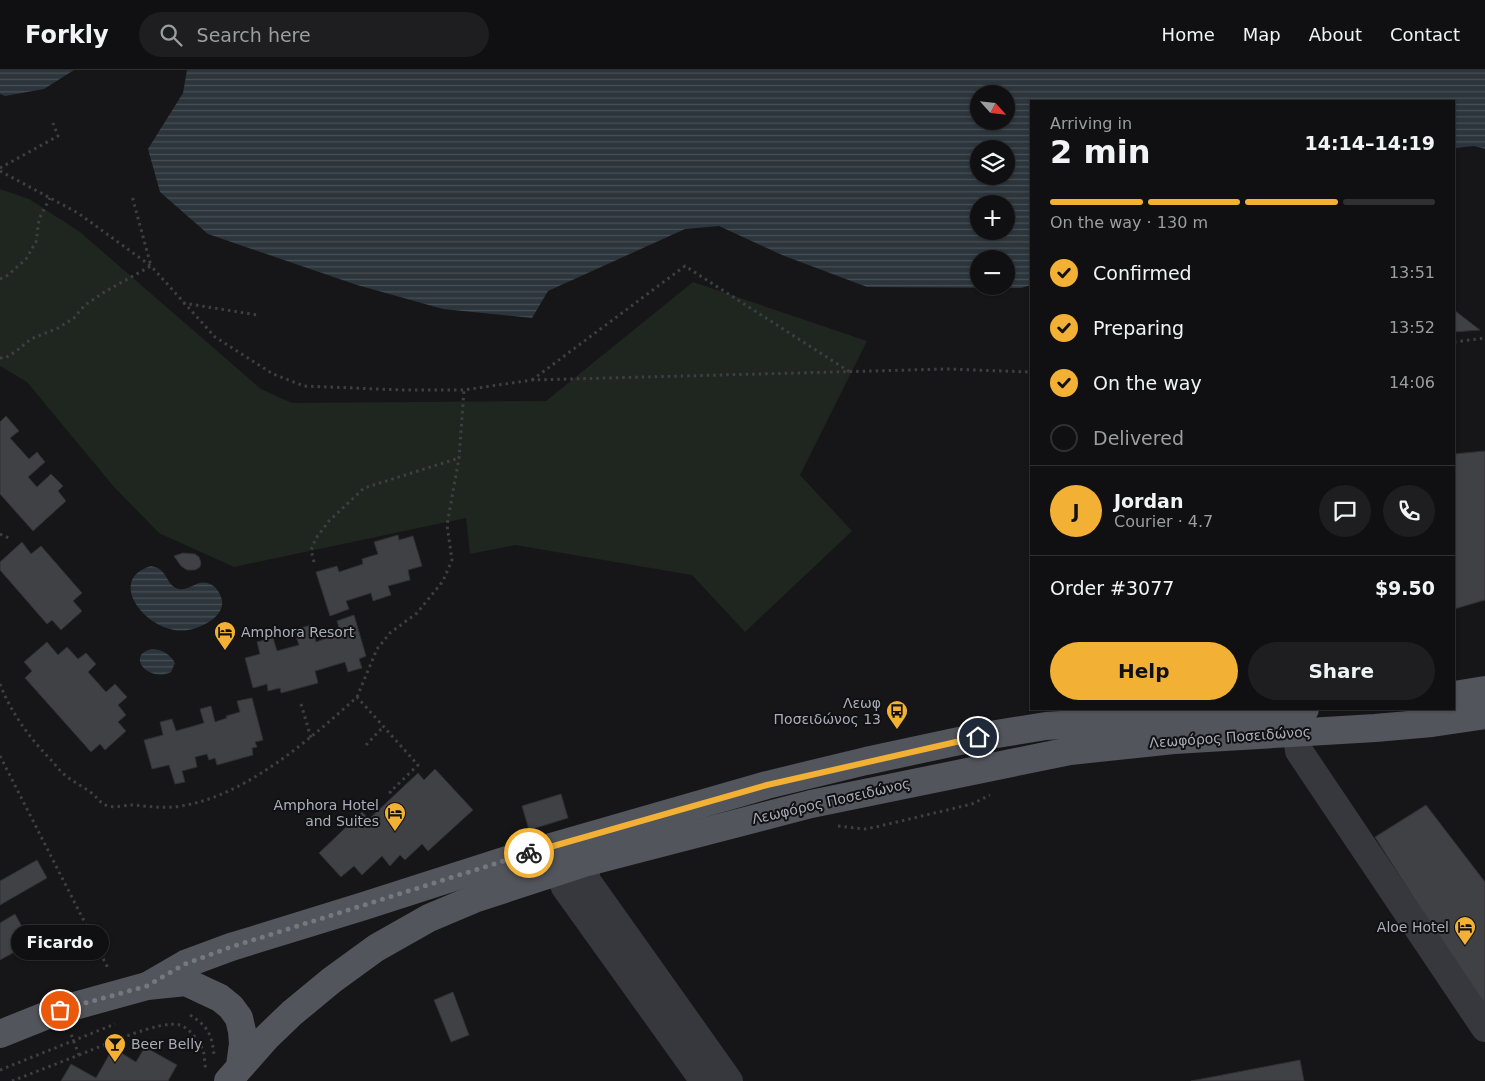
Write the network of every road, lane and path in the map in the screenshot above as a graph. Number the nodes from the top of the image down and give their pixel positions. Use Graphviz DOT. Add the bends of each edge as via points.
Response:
graph roads {
  1 [pos="53,123"];
  2 [pos="0,169"];
  3 [pos="132,196"];
  4 [pos="50,198"];
  5 [pos="151,266"];
  6 [pos="0,279"];
  7 [pos="183,303"];
  8 [pos="257,315"];
  9 [pos="1485,338"];
  10 [pos="1455,342"];
  11 [pos="0,358"];
  12 [pos="851,372"];
  13 [pos="1030,372"];
  14 [pos="532,380"];
  15 [pos="464,390"];
  16 [pos="458,458"];
  17 [pos="0,534"];
  18 [pos="11,539"];
  19 [pos="314,562"];
  20 [pos="0,684"];
  21 [pos="1485,690"];
  22 [pos="1455,695"];
  23 [pos="357,697"];
  24 [pos="301,704"];
  25 [pos="1485,715"];
  26 [pos="1298,717"];
  27 [pos="384,726"];
  28 [pos="311,738"];
  29 [pos="366,744"];
  30 [pos="0,756"];
  31 [pos="995,792"];
  32 [pos="393,796"];
  33 [pos="828,826"];
  34 [pos="571,867"];
  35 [pos="113,978"];
  36 [pos="147,986"];
  37 [pos="60,1010"];
  38 [pos="188,1013"];
  39 [pos="119,1023"];
  40 [pos="1485,1028"];
  41 [pos="0,1034"];
  42 [pos="73,1040"];
  43 [pos="80,1055"];
  44 [pos="222,1069"];
  45 [pos="0,1070"];
  46 [pos="12,1081"];
  47 [pos="704,1081"];
  48 [pos="730,1081"];
  1 -- 2 [label="path" via="58,136"];
  2 -- 4 [label="path"];
  3 -- 5 [label="path"];
  4 -- 5 [label="path" via="78,213"];
  4 -- 6 [label="path" via="40,219 36,242 26,259"];
  5 -- 7 [label="path"];
  5 -- 11 [label="path" via="85,305 74,318 58,328"];
  7 -- 8 [label="path"];
  7 -- 15 [label="path" via="215,337 273,374 304,386"];
  9 -- 10 [label="path"];
  12 -- 13 [label="path" via="947,369"];
  12 -- 14 [label="path"];
  12 -- 14 [label="path" via="684,266"];
  14 -- 15 [label="path"];
  15 -- 16 [label="path"];
  16 -- 19 [label="path" via="364,488 316,538 311,550"];
  16 -- 23 [label="path" via="447,525 452,560 443,581 417,613 390,633 377,649"];
  17 -- 18 [label="path"];
  20 -- 28 [label="path" via="19,720 40,749 66,776 109,806 181,806 208,799 279,762"];
  21 -- 22 [label="main road"];
  23 -- 27 [label="path"];
  23 -- 28 [label="path"];
  24 -- 28 [label="path"];
  25 -- 26 [label="main road, Λεωφόρος Ποσειδώνος" via="1375,728"];
  26 -- 34 [label="main road, Λεωφόρος Ποσειδώνος" via="1174,740 1070,751 811,804"];
  26 -- 36 [label="main road, Λεωφόρος Ποσειδώνος" via="1046,726 978,737 767,785 513,858 231,947 185,964"];
  26 -- 40 [label="street" via="1299,751"];
  27 -- 29 [label="path"];
  27 -- 32 [label="path" via="418,765 390,792"];
  30 -- 35 [label="path"];
  31 -- 33 [label="path" via="972,804 876,827"];
  34 -- 44 [label="main road, Λεωφόρος Ποσειδώνος" via="474,898 429,918 376,948 332,980 266,1038"];
  34 -- 47 [label="street" via="565,887"];
  34 -- 48 [label="street" via="587,881"];
  36 -- 37 [label="main road"];
  36 -- 44 [label="main road" via="186,982 208,991 231,1007 239,1018 243,1044"];
  37 -- 41 [label="main road"];
  37 -- 42 [label="path"];
  38 -- 44 [label="path" via="211,1036"];
  39 -- 42 [label="path"];
  42 -- 43 [label="path"];
  42 -- 45 [label="path"];
  43 -- 44 [label="path" via="152,1028 180,1025"];
  43 -- 46 [label="path"];
}
